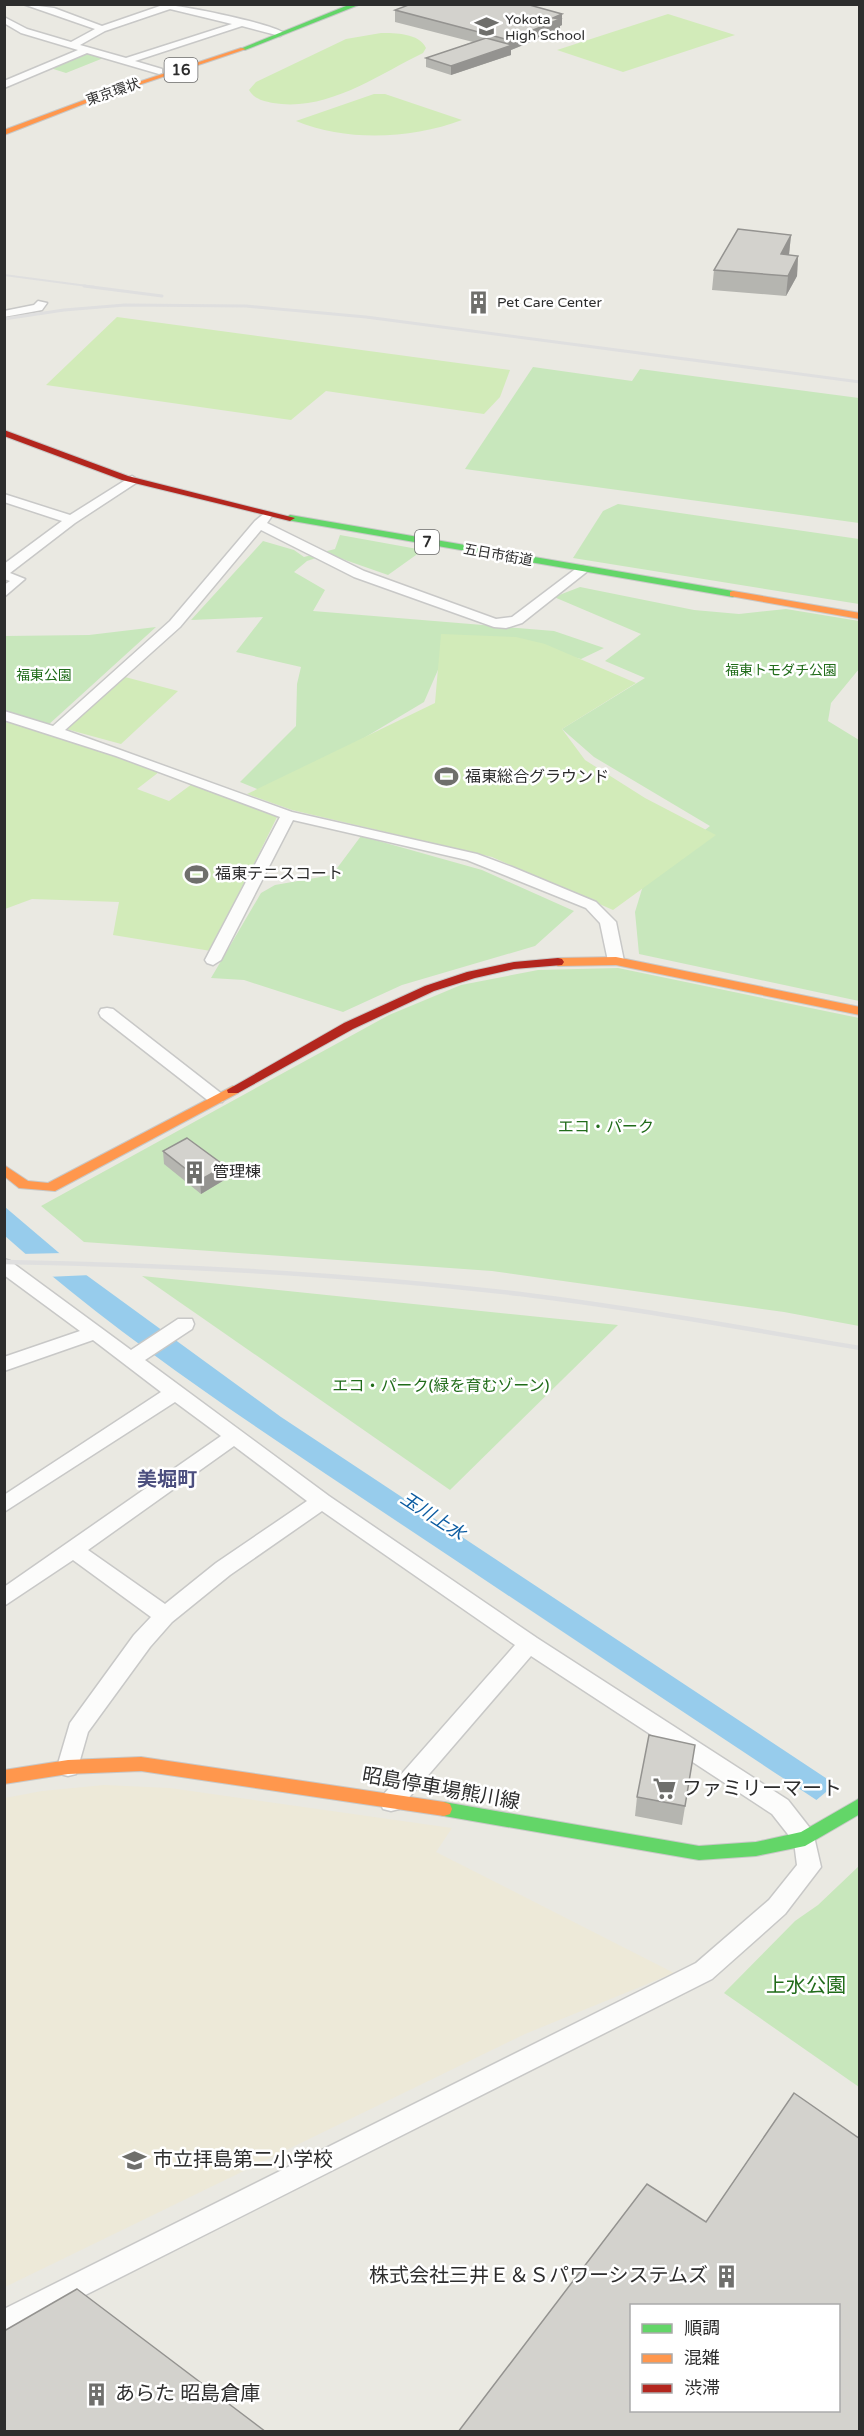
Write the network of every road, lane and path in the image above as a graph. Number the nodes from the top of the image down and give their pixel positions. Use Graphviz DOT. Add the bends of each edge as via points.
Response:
graph roads {
  1 [pos="343,4"];
  2 [pos="358,4"];
  3 [pos="31,6"];
  4 [pos="164,6"];
  5 [pos="8,20"];
  6 [pos="244,23"];
  7 [pos="102,29"];
  8 [pos="280,33"];
  9 [pos="73,45"];
  10 [pos="88,49"];
  11 [pos="127,61"];
  12 [pos="4,70"];
  13 [pos="159,71"];
  14 [pos="26,74"];
  15 [pos="4,87"];
  16 [pos="4,94"];
  17 [pos="4,126"];
  18 [pos="4,133"];
  19 [pos="42,303"];
  20 [pos="4,314"];
  21 [pos="4,433"];
  22 [pos="132,480"];
  23 [pos="4,498"];
  24 [pos="263,519"];
  25 [pos="71,520"];
  26 [pos="583,570"];
  27 [pos="4,573"];
  28 [pos="4,594"];
  29 [pos="860,616"];
  30 [pos="4,715"];
  31 [pos="56,731"];
  32 [pos="288,815"];
  33 [pos="213,960"];
  34 [pos="616,961"];
  35 [pos="860,1011"];
  36 [pos="107,1013"];
  37 [pos="216,1098"];
  38 [pos="4,1169"];
  39 [pos="4,1265"];
  40 [pos="14,1280"];
  41 [pos="185,1324"];
  42 [pos="94,1333"];
  43 [pos="130,1360"];
  44 [pos="4,1364"];
  45 [pos="175,1392"];
  46 [pos="235,1436"];
  47 [pos="322,1501"];
  48 [pos="4,1504"];
  49 [pos="72,1549"];
  50 [pos="4,1598"];
  51 [pos="165,1616"];
  52 [pos="529,1644"];
  53 [pos="68,1767"];
  54 [pos="4,1776"];
  55 [pos="391,1802"];
  56 [pos="860,1804"];
  57 [pos="805,1839"];
  58 [pos="4,2324"];
  1 -- 8 [label="main road, 東京環状 / 16"];
  2 -- 18 [label="main road, 東京環状 / 16" via="274,40 116,90"];
  3 -- 7 [label="street"];
  4 -- 6 [label="street"];
  4 -- 7 [label="street"];
  5 -- 9 [label="street" via="24,31"];
  6 -- 8 [label="street"];
  6 -- 11 [label="street"];
  7 -- 9 [label="street"];
  8 -- 13 [label="main road, 東京環状 / 16"];
  9 -- 10 [label="street"];
  10 -- 11 [label="street"];
  10 -- 14 [label="street"];
  11 -- 13 [label="street"];
  12 -- 14 [label="street"];
  13 -- 17 [label="main road, 東京環状 / 16"];
  14 -- 15 [label="street"];
  15 -- 16 [label="street" via="8,92"];
  19 -- 20 [label="street" via="38,308"];
  21 -- 22 [label="main road, 五日市街道 / 7"];
  22 -- 24 [label="main road, 五日市街道 / 7"];
  22 -- 25 [label="street"];
  23 -- 25 [label="street"];
  24 -- 26 [label="main road, 五日市街道 / 7"];
  24 -- 26 [label="street" via="359,574 494,623 517,620"];
  24 -- 31 [label="street" via="175,624"];
  25 -- 27 [label="street"];
  26 -- 29 [label="main road, 五日市街道 / 7"];
  27 -- 28 [label="street" via="19,579"];
  30 -- 31 [label="street"];
  31 -- 32 [label="street"];
  32 -- 33 [label="street"];
  32 -- 34 [label="street" via="472,857 591,905 608,922"];
  34 -- 35 [label="main road"];
  34 -- 37 [label="main road" via="535,962 456,979 378,1012"];
  36 -- 37 [label="street"];
  37 -- 38 [label="main road" via="50,1188 24,1185"];
  39 -- 40 [label="street"];
  40 -- 42 [label="street"];
  41 -- 43 [label="street"];
  42 -- 43 [label="street"];
  42 -- 44 [label="street"];
  43 -- 45 [label="street"];
  45 -- 46 [label="street"];
  45 -- 48 [label="street"];
  46 -- 47 [label="street"];
  46 -- 49 [label="street"];
  47 -- 51 [label="street" via="224,1569"];
  47 -- 52 [label="street"];
  49 -- 50 [label="street"];
  49 -- 51 [label="street"];
  51 -- 53 [label="street" via="78,1729"];
  52 -- 55 [label="street"];
  52 -- 57 [label="street" via="780,1807"];
  53 -- 54 [label="main road, 昭島停車場熊川線"];
  53 -- 55 [label="main road, 昭島停車場熊川線" via="141,1764"];
  55 -- 57 [label="main road, 昭島停車場熊川線" via="699,1853 756,1849"];
  56 -- 57 [label="main road, 昭島停車場熊川線"];
  57 -- 58 [label="street" via="809,1867 777,1907 704,1971"];
}
